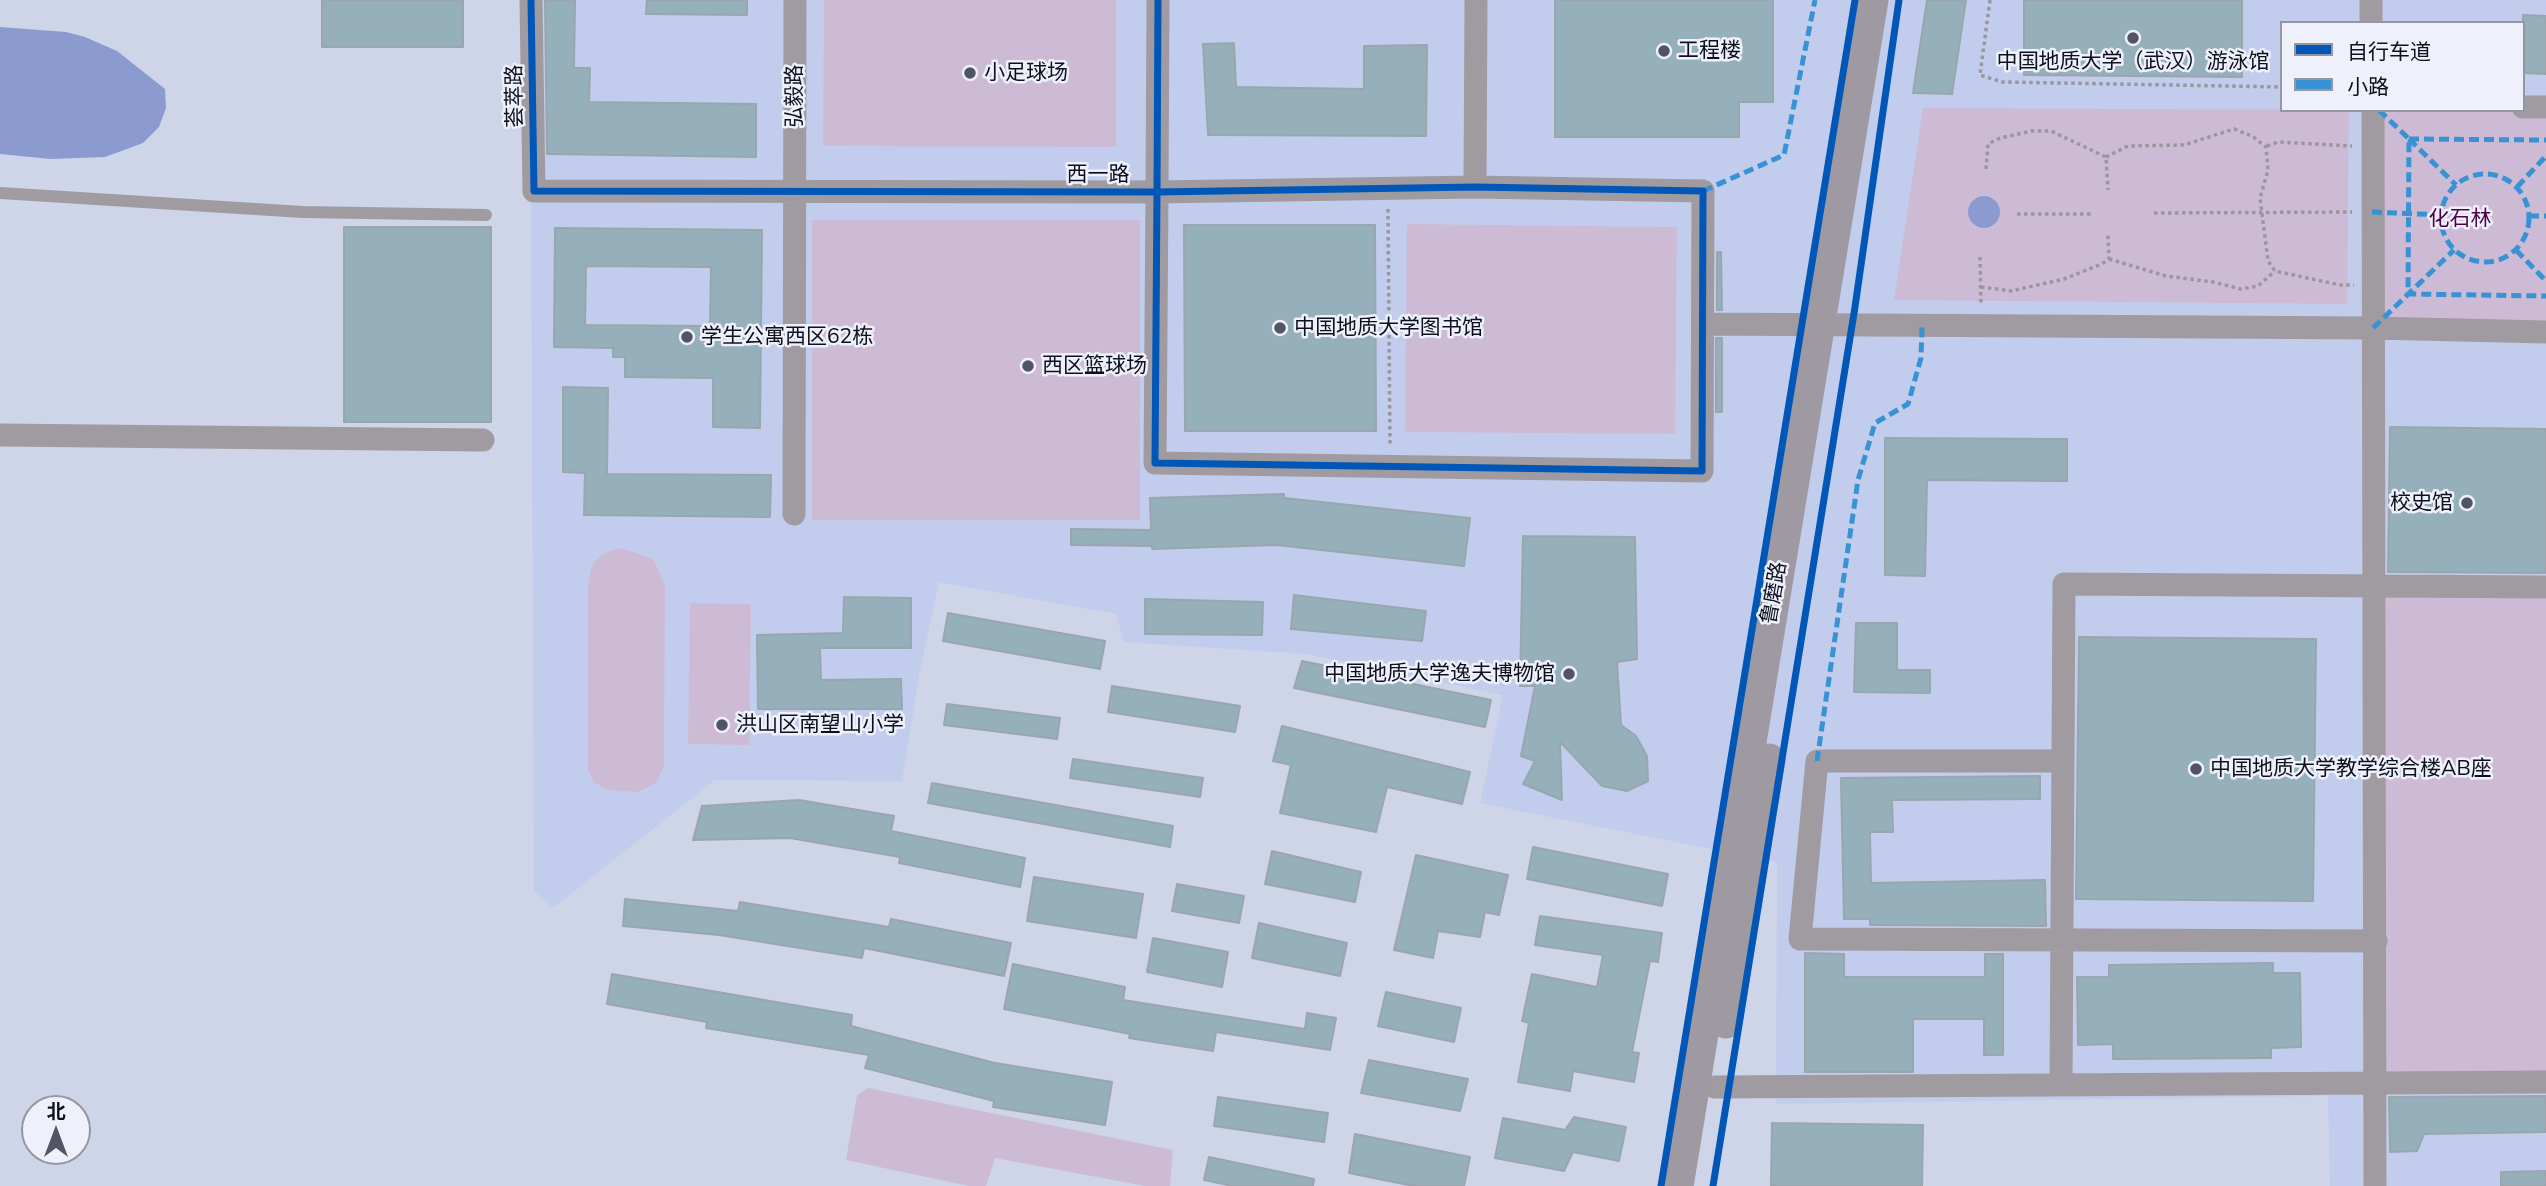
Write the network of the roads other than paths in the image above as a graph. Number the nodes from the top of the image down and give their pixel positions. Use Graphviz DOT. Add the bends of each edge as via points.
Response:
graph roads {
  1 [pos="531,0"];
  2 [pos="795,0"];
  3 [pos="1158,0"];
  4 [pos="1476,0"];
  5 [pos="1872,0"];
  6 [pos="1887,0"];
  7 [pos="2371,0"];
  8 [pos="2371,21"];
  9 [pos="2525,107"];
  10 [pos="2546,107"];
  11 [pos="2373,112"];
  12 [pos="1475,187"];
  13 [pos="534,191"];
  14 [pos="796,192"];
  15 [pos="1157,192"];
  16 [pos="0,193"];
  17 [pos="486,215"];
  18 [pos="1703,324"];
  19 [pos="1828,326"];
  20 [pos="2373,328"];
  21 [pos="2546,332"];
  22 [pos="0,435"];
  23 [pos="483,440"];
  24 [pos="794,514"];
  25 [pos="2374,586"];
  26 [pos="2546,587"];
  27 [pos="2062,761"];
  28 [pos="2061,940"];
  29 [pos="2376,941"];
  30 [pos="2546,1082"];
  31 [pos="2375,1083"];
  32 [pos="2061,1085"];
  33 [pos="1715,1087"];
  34 [pos="1677,1186"];
  35 [pos="1697,1186"];
  36 [pos="2375,1186"];
  1 -- 13 [label="street, 荟萃路"];
  2 -- 14 [label="street, 弘毅路"];
  3 -- 15 [label="street"];
  4 -- 12 [label="street"];
  5 -- 19 [label="main road, 鲁磨路"];
  6 -- 19 [label="main road, 鲁磨路"];
  7 -- 8 [label="street"];
  9 -- 10 [label="street"];
  11 -- 20 [label="street"];
  12 -- 15 [label="street, 西一路"];
  12 -- 18 [label="street, 西一路" via="1703,191"];
  13 -- 14 [label="street, 西一路"];
  14 -- 15 [label="street, 西一路"];
  14 -- 24 [label="street, 弘毅路"];
  15 -- 18 [label="street" via="1155,463 1702,471"];
  16 -- 17 [label="lane" via="303,212"];
  18 -- 19 [label="street"];
  19 -- 20 [label="street"];
  19 -- 33 [label="main road, 鲁磨路"];
  19 -- 34 [label="main road, 鲁磨路"];
  20 -- 21 [label="street"];
  20 -- 25 [label="street"];
  22 -- 23 [label="street"];
  25 -- 26 [label="street"];
  25 -- 27 [label="street" via="2064,584"];
  25 -- 29 [label="street"];
  27 -- 28 [label="street"];
  27 -- 28 [label="street" via="1817,761 1800,939"];
  28 -- 29 [label="street"];
  28 -- 32 [label="street"];
  29 -- 31 [label="street"];
  30 -- 31 [label="street"];
  31 -- 32 [label="street"];
  31 -- 36 [label="street"];
  32 -- 33 [label="street"];
  33 -- 35 [label="main road, 鲁磨路"];
}
